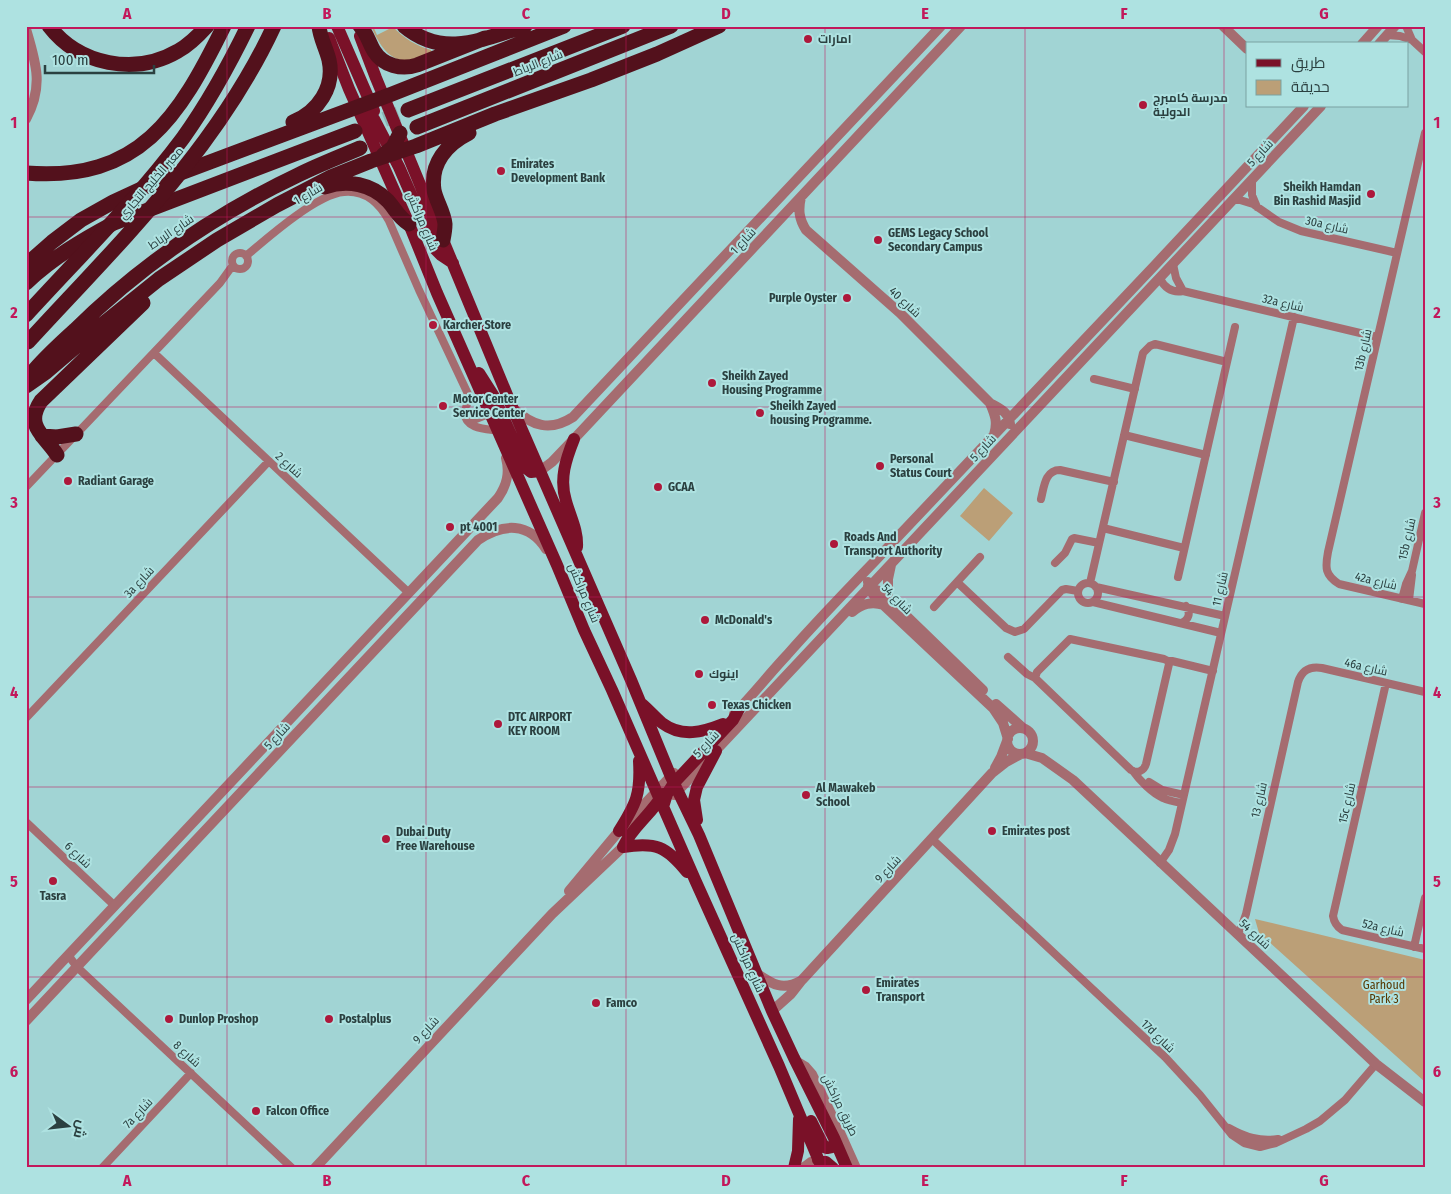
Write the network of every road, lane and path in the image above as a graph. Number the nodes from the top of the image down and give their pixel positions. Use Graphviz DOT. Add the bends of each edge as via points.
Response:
graph roads {
  1 [pos="49,26"];
  2 [pos="207,26"];
  3 [pos="224,26"];
  4 [pos="248,26"];
  5 [pos="274,26"];
  6 [pos="319,26"];
  7 [pos="324,26"];
  8 [pos="337,26"];
  9 [pos="356,26"];
  10 [pos="360,26"];
  11 [pos="404,26"];
  12 [pos="525,26"];
  13 [pos="564,26"];
  14 [pos="623,26"];
  15 [pos="671,26"];
  16 [pos="719,26"];
  17 [pos="941,26"];
  18 [pos="954,26"];
  19 [pos="961,26"];
  20 [pos="1224,26"];
  21 [pos="1378,26"];
  22 [pos="1395,26"];
  23 [pos="1406,26"];
  24 [pos="26,29"];
  25 [pos="1387,35"];
  26 [pos="485,38"];
  27 [pos="1412,40"];
  28 [pos="1364,42"];
  29 [pos="1381,42"];
  30 [pos="945,43"];
  31 [pos="1246,48"];
  32 [pos="1425,52"];
  33 [pos="384,97"];
  34 [pos="363,104"];
  35 [pos="1308,108"];
  36 [pos="1319,108"];
  37 [pos="408,110"];
  38 [pos="1296,111"];
  39 [pos="495,114"];
  40 [pos="26,119"];
  41 [pos="417,127"];
  42 [pos="355,131"];
  43 [pos="1425,133"];
  44 [pos="272,138"];
  45 [pos="360,148"];
  46 [pos="394,148"];
  47 [pos="1263,168"];
  48 [pos="26,173"];
  49 [pos="1252,180"];
  50 [pos="801,196"];
  51 [pos="1232,200"];
  52 [pos="277,205"];
  53 [pos="1257,206"];
  54 [pos="768,211"];
  55 [pos="1204,211"];
  56 [pos="786,213"];
  57 [pos="409,224"];
  58 [pos="806,230"];
  59 [pos="443,240"];
  60 [pos="1397,252"];
  61 [pos="190,259"];
  62 [pos="453,263"];
  63 [pos="1173,264"];
  64 [pos="26,266"];
  65 [pos="1160,279"];
  66 [pos="26,283"];
  67 [pos="1183,290"];
  68 [pos="26,315"];
  69 [pos="1294,317"];
  70 [pos="1235,326"];
  71 [pos="1378,337"];
  72 [pos="27,343"];
  73 [pos="154,353"];
  74 [pos="1227,362"];
  75 [pos="468,363"];
  76 [pos="1094,379"];
  77 [pos="26,380"];
  78 [pos="26,386"];
  79 [pos="1135,389"];
  80 [pos="990,403"];
  81 [pos="512,407"];
  82 [pos="466,409"];
  83 [pos="491,413"];
  84 [pos="1009,418"];
  85 [pos="76,434"];
  86 [pos="500,434"];
  87 [pos="994,435"];
  88 [pos="1124,435"];
  89 [pos="42,436"];
  90 [pos="574,439"];
  91 [pos="56,455"];
  92 [pos="1206,455"];
  93 [pos="269,461"];
  94 [pos="540,471"];
  95 [pos="1114,482"];
  96 [pos="26,487"];
  97 [pos="954,497"];
  98 [pos="936,498"];
  99 [pos="1041,499"];
  100 [pos="1425,513"];
  101 [pos="1103,528"];
  102 [pos="1100,543"];
  103 [pos="1184,548"];
  104 [pos="576,554"];
  105 [pos="980,557"];
  106 [pos="1056,563"];
  107 [pos="892,564"];
  108 [pos="557,565"];
  109 [pos="1327,572"];
  110 [pos="1178,577"];
  111 [pos="957,582"];
  112 [pos="853,585"];
  113 [pos="1093,585"];
  114 [pos="869,587"];
  115 [pos="1078,591"];
  116 [pos="409,593"];
  117 [pos="1405,599"];
  118 [pos="886,601"];
  119 [pos="1093,602"];
  120 [pos="1425,604"];
  121 [pos="1186,606"];
  122 [pos="934,607"];
  123 [pos="842,616"];
  124 [pos="1225,616"];
  125 [pos="1182,623"];
  126 [pos="1221,633"];
  127 [pos="370,635"];
  128 [pos="379,645"];
  129 [pos="1008,657"];
  130 [pos="1168,661"];
  131 [pos="1213,671"];
  132 [pos="1304,672"];
  133 [pos="1036,678"];
  134 [pos="1386,683"];
  135 [pos="1425,692"];
  136 [pos="639,702"];
  137 [pos="739,709"];
  138 [pos="624,716"];
  139 [pos="26,718"];
  140 [pos="723,724"];
  141 [pos="1023,728"];
  142 [pos="1007,740"];
  143 [pos="1033,743"];
  144 [pos="639,751"];
  145 [pos="716,751"];
  146 [pos="1023,753"];
  147 [pos="1144,770"];
  148 [pos="1133,771"];
  149 [pos="992,774"];
  150 [pos="1073,780"];
  151 [pos="667,791"];
  152 [pos="1183,799"];
  153 [pos="26,822"];
  154 [pos="619,831"];
  155 [pos="699,835"];
  156 [pos="932,839"];
  157 [pos="622,847"];
  158 [pos="1163,865"];
  159 [pos="696,882"];
  160 [pos="718,882"];
  161 [pos="1425,898"];
  162 [pos="115,906"];
  163 [pos="556,910"];
  164 [pos="1338,927"];
  165 [pos="1234,931"];
  166 [pos="1414,947"];
  167 [pos="1425,949"];
  168 [pos="69,954"];
  169 [pos="77,967"];
  170 [pos="756,973"];
  171 [pos="802,980"];
  172 [pos="26,1000"];
  173 [pos="772,1011"];
  174 [pos="26,1021"];
  175 [pos="794,1058"];
  176 [pos="1376,1064"];
  177 [pos="779,1066"];
  178 [pos="191,1073"];
  179 [pos="1425,1102"];
  180 [pos="799,1112"];
  181 [pos="836,1140"];
  182 [pos="824,1165"];
  183 [pos="102,1168"];
  184 [pos="292,1168"];
  185 [pos="314,1168"];
  186 [pos="794,1168"];
  187 [pos="803,1168"];
  188 [pos="847,1168"];
  189 [pos="857,1168"];
  1 -- 2 [label="highway" via="68,45 85,55 122,65 142,64 178,51"];
  3 -- 48 [label="highway" via="188,94 165,124 135,150 80,172"];
  4 -- 68 [label="highway, معبر الخليج التجاري, bridge" via="207,101 158,171"];
  5 -- 72 [label="highway, معبر الخليج التجاري, bridge" via="247,77 199,150 135,226"];
  6 -- 44 [label="highway" via="330,67 325,94 312,111 283,127"];
  7 -- 34 [label="main road, شارع مراكش"];
  8 -- 34 [label="main road"];
  9 -- 33 [label="main road, شارع مراكش"];
  10 -- 26 [label="highway" via="374,52 388,64 400,67 417,65"];
  11 -- 26 [label="highway" via="421,38 442,44 454,45"];
  12 -- 26 [label="highway"];
  13 -- 33 [label="highway"];
  14 -- 37 [label="highway, شارع الرباط"];
  15 -- 41 [label="highway, شارع الرباط"];
  16 -- 39 [label="highway" via="641,60"];
  17 -- 54 [label="street, شارع 1"];
  18 -- 30 [label="street"];
  19 -- 30 [label="street, شارع 1"];
  20 -- 31 [label="street"];
  21 -- 28 [label="street"];
  22 -- 25 [label="street"];
  23 -- 27 [label="street"];
  24 -- 40 [label="street" via="35,59 38,85"];
  25 -- 27 [label="street"];
  25 -- 29 [label="street"];
  27 -- 32 [label="street"];
  30 -- 50 [label="street, شارع 1"];
  33 -- 34 [label="highway"];
  33 -- 46 [label="main road, شارع مراكش"];
  34 -- 44 [label="highway"];
  34 -- 46 [label="main road, شارع مراكش"];
  34 -- 46 [label="main road"];
  35 -- 47 [label="street" via="1267,156"];
  36 -- 47 [label="street, شارع 5"];
  38 -- 55 [label="street, شارع 5"];
  39 -- 46 [label="highway"];
  39 -- 59 [label="highway" via="478,129 450,145 437,163 434,183 445,223"];
  42 -- 66 [label="highway, شارع الرباط" via="114,223 60,255"];
  43 -- 60 [label="street, 13b شارع"];
  44 -- 64 [label="highway" via="113,202 67,230"];
  45 -- 77 [label="highway, شارع الرباط" via="287,180 184,241 101,305"];
  46 -- 52 [label="highway"];
  46 -- 57 [label="main road, شارع مراكش"];
  46 -- 59 [label="main road, شارع مراكش"];
  46 -- 62 [label="main road" via="435,248"];
  47 -- 49 [label="street, شارع 5"];
  49 -- 51 [label="street, شارع 5"];
  49 -- 53 [label="street" via="1252,195"];
  50 -- 56 [label="street, شارع 1"];
  50 -- 58 [label="street" via="799,214"];
  51 -- 53 [label="street, 30a شارع"];
  51 -- 63 [label="street, شارع 5"];
  52 -- 57 [label="highway" via="331,185 353,183 382,195"];
  52 -- 61 [label="highway"];
  53 -- 60 [label="street, 30a شارع" via="1278,222 1301,231"];
  54 -- 56 [label="street"];
  54 -- 81 [label="street, شارع 1" via="573,417 558,425 539,425"];
  55 -- 65 [label="street" via="1200,223 1162,266"];
  55 -- 84 [label="street, شارع 5"];
  56 -- 58 [label="street, شارع 40"];
  56 -- 90 [label="street, شارع 1"];
  57 -- 75 [label="main road, شارع مراكش"];
  58 -- 80 [label="street, شارع 40" via="900,314"];
  59 -- 62 [label="main road, شارع مراكش"];
  60 -- 71 [label="street, 13b شارع"];
  61 -- 78 [label="highway" via="159,279"];
  61 -- 89 [label="highway" via="41,401 35,422"];
  62 -- 81 [label="main road, شارع مراكش"];
  63 -- 65 [label="street, شارع 5"];
  63 -- 67 [label="street"];
  65 -- 67 [label="street, 32a شارع" via="1166,288 1175,292"];
  65 -- 97 [label="street, شارع 5"];
  67 -- 69 [label="street, 32a شارع"];
  69 -- 71 [label="street, 32a شارع"];
  69 -- 124 [label="street, شارع 11"];
  70 -- 74 [label="street"];
  71 -- 109 [label="street, 13b شارع" via="1328,552"];
  73 -- 82 [label="street, شارع 1" via="220,283 233,265 232,259 236,254 246,256 283,225 334,194 354,192 372,199 390,221 468,394"];
  73 -- 85 [label="street"];
  73 -- 93 [label="street, شارع 2"];
  74 -- 79 [label="street" via="1160,345 1150,346 1143,353"];
  74 -- 92 [label="street"];
  75 -- 83 [label="main road, شارع مراكش"];
  75 -- 94 [label="main road" via="488,386 526,468 531,472"];
  76 -- 79 [label="street"];
  79 -- 88 [label="street"];
  80 -- 84 [label="street, شارع 40"];
  80 -- 87 [label="street" via="996,417"];
  81 -- 94 [label="main road, شارع مراكش"];
  82 -- 83 [label="street" via="468,415 476,419"];
  82 -- 86 [label="street" via="465,416 470,424"];
  83 -- 86 [label="main road, شارع مراكش"];
  84 -- 87 [label="street, شارع 5"];
  84 -- 97 [label="street" via="1010,425 1003,438 960,485"];
  85 -- 89 [label="highway"];
  85 -- 91 [label="street"];
  86 -- 108 [label="main road, شارع مراكش"];
  86 -- 116 [label="street, شارع 5" via="509,467 503,491"];
  87 -- 98 [label="street, شارع 5"];
  88 -- 92 [label="street"];
  88 -- 95 [label="street"];
  89 -- 91 [label="highway"];
  90 -- 94 [label="street, شارع 1"];
  90 -- 104 [label="main road" via="565,462 563,480 565,500 577,535"];
  91 -- 96 [label="street"];
  92 -- 103 [label="street"];
  93 -- 116 [label="street, شارع 2"];
  93 -- 139 [label="street, 3a شارع"];
  94 -- 104 [label="main road, شارع مراكش"];
  95 -- 99 [label="street" via="1054,470 1047,477"];
  95 -- 101 [label="street"];
  97 -- 107 [label="street, شارع 5"];
  98 -- 112 [label="street, شارع 5"];
  98 -- 114 [label="street" via="871,574"];
  100 -- 117 [label="street, 15b شارع" via="1411,586"];
  101 -- 102 [label="street"];
  101 -- 103 [label="street"];
  102 -- 106 [label="street" via="1074,538"];
  102 -- 113 [label="street"];
  103 -- 110 [label="street"];
  104 -- 136 [label="main road, شارع مراكش"];
  105 -- 111 [label="street"];
  107 -- 114 [label="street, شارع 5"];
  107 -- 118 [label="street"];
  108 -- 128 [label="street, شارع 5" via="541,541 532,534 522,529 499,528 478,540"];
  108 -- 138 [label="main road, شارع مراكش"];
  109 -- 117 [label="street, 42a شارع" via="1333,580 1346,586"];
  111 -- 115 [label="street" via="1006,628 1015,632 1024,630 1062,590"];
  111 -- 122 [label="street"];
  112 -- 114 [label="street"];
  112 -- 137 [label="street, شارع 5"];
  113 -- 115 [label="street" via="1084,584"];
  113 -- 119 [label="street" via="1098,594"];
  113 -- 121 [label="street"];
  114 -- 118 [label="street, شارع 54" via="877,590"];
  114 -- 123 [label="street, شارع 5"];
  115 -- 119 [label="street" via="1083,602"];
  116 -- 127 [label="street, شارع 5"];
  117 -- 120 [label="street, 42a شارع"];
  118 -- 123 [label="street" via="864,604"];
  118 -- 141 [label="street, شارع 54" via="947,654"];
  118 -- 142 [label="street, شارع 54" via="993,708 1003,722"];
  119 -- 125 [label="street"];
  121 -- 124 [label="street"];
  121 -- 125 [label="street" via="1188,618"];
  123 -- 145 [label="street, شارع 5"];
  124 -- 126 [label="street, شارع 11"];
  125 -- 126 [label="street"];
  126 -- 131 [label="street, شارع 11"];
  127 -- 128 [label="street" via="377,638"];
  127 -- 162 [label="street, شارع 5"];
  128 -- 169 [label="street, شارع 5"];
  129 -- 133 [label="street"];
  130 -- 131 [label="street"];
  130 -- 133 [label="street" via="1073,638 1037,672"];
  130 -- 147 [label="street"];
  131 -- 152 [label="street, شارع 11"];
  132 -- 134 [label="street, 46a شارع" via="1316,667"];
  132 -- 165 [label="street, شارع 13" via="1298,682 1244,921"];
  133 -- 148 [label="street"];
  134 -- 135 [label="street, 46a شارع"];
  134 -- 164 [label="street, 15c شارع" via="1334,909 1334,922"];
  136 -- 140 [label="main road" via="661,723 682,732 697,733"];
  136 -- 151 [label="main road, شارع مراكش"];
  137 -- 140 [label="street, شارع 5"];
  137 -- 151 [label="main road" via="733,720"];
  138 -- 144 [label="main road, شارع مراكش"];
  138 -- 151 [label="main road" via="638,732"];
  140 -- 151 [label="street, شارع 5"];
  141 -- 142 [label="street" via="1014,729"];
  141 -- 143 [label="street" via="1032,735"];
  142 -- 146 [label="street" via="1010,749"];
  142 -- 149 [label="street, شارع 9"];
  143 -- 146 [label="street"];
  143 -- 150 [label="street, شارع 54"];
  144 -- 151 [label="main road, شارع مراكش"];
  144 -- 154 [label="main road" via="639,792"];
  145 -- 151 [label="street, شارع 5"];
  145 -- 155 [label="main road" via="699,780 695,794"];
  146 -- 149 [label="street, شارع 9"];
  146 -- 150 [label="street, شارع 54" via="1042,758"];
  147 -- 148 [label="street"];
  147 -- 152 [label="street" via="1150,783"];
  148 -- 152 [label="street" via="1158,795 1167,800"];
  149 -- 156 [label="street, شارع 9"];
  150 -- 158 [label="street, شارع 54"];
  151 -- 154 [label="street, شارع 9"];
  151 -- 155 [label="main road, شارع مراكش"];
  151 -- 157 [label="main road"];
  151 -- 159 [label="main road, شارع مراكش"];
  151 -- 160 [label="main road" via="676,802 704,865"];
  152 -- 158 [label="street, شارع 11" via="1174,848"];
  153 -- 162 [label="street, شارع 6"];
  154 -- 163 [label="street, شارع 9"];
  155 -- 160 [label="main road, شارع مراكش"];
  156 -- 171 [label="street, شارع 9"];
  156 -- 176 [label="street, 17d شارع" via="1164,1057 1238,1140 1251,1146 1268,1146 1320,1121 1345,1100"];
  157 -- 159 [label="main road" via="650,845 666,851"];
  157 -- 163 [label="street, شارع 9"];
  158 -- 165 [label="street, شارع 54"];
  159 -- 177 [label="main road, شارع مراكش"];
  160 -- 170 [label="main road, شارع مراكش"];
  161 -- 166 [label="street"];
  162 -- 168 [label="street, شارع 5"];
  163 -- 185 [label="street, شارع 9"];
  164 -- 166 [label="street, 52a شارع"];
  165 -- 176 [label="street, شارع 54"];
  166 -- 167 [label="street, 52a شارع"];
  168 -- 169 [label="street, شارع 8"];
  168 -- 172 [label="street, شارع 5"];
  169 -- 174 [label="street, شارع 5"];
  169 -- 178 [label="street, شارع 8"];
  170 -- 171 [label="street" via="781,986"];
  170 -- 173 [label="main road, شارع مراكش"];
  171 -- 173 [label="street, شارع 9"];
  173 -- 175 [label="main road, شارع مراكش"];
  175 -- 181 [label="main road, شارع مراكش"];
  175 -- 189 [label="street, طريق مراكش" via="813,1074"];
  176 -- 179 [label="street, شارع 54"];
  177 -- 180 [label="main road, شارع مراكش"];
  177 -- 181 [label="main road" via="792,1078 824,1147 832,1147"];
  178 -- 183 [label="street, 7a شارع"];
  178 -- 184 [label="street, شارع 8"];
  180 -- 182 [label="main road, شارع مراكش"];
  180 -- 186 [label="main road"];
  181 -- 182 [label="street"];
  181 -- 188 [label="main road, شارع مراكش"];
  182 -- 187 [label="street" via="811,1162"];
}
